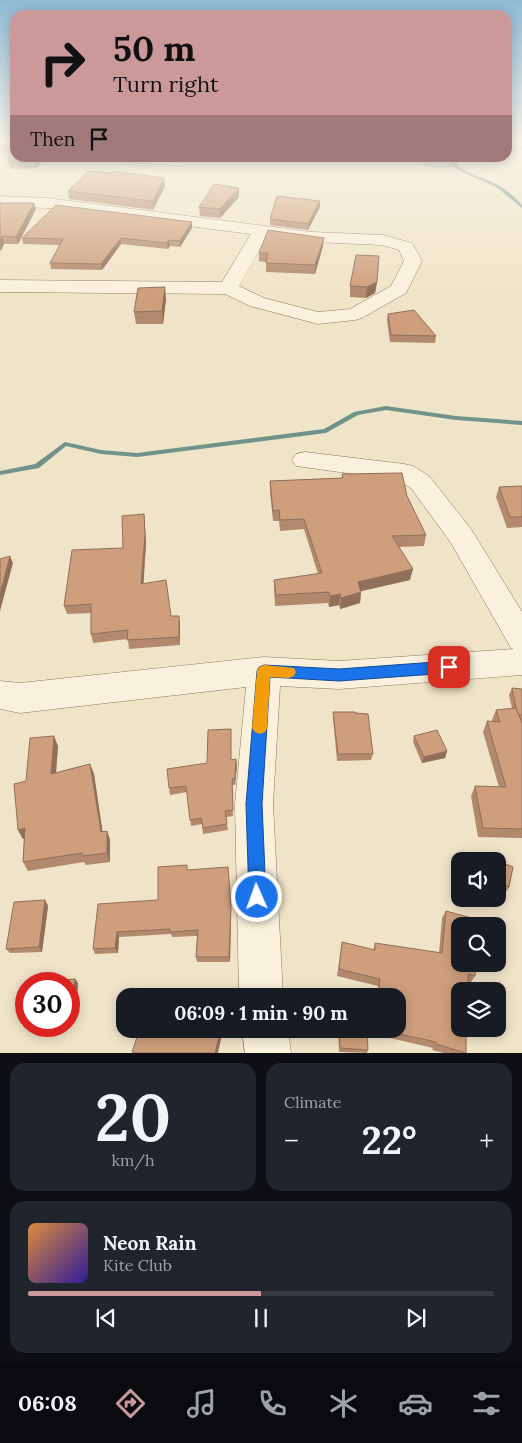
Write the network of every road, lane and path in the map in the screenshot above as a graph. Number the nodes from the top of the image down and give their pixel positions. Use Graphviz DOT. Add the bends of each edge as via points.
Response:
graph roads {
  1 [pos="0,201"];
  2 [pos="261,231"];
  3 [pos="0,286"];
  4 [pos="228,288"];
  5 [pos="305,460"];
  6 [pos="522,638"];
  7 [pos="522,662"];
  8 [pos="264,671"];
  9 [pos="0,695"];
  10 [pos="261,988"];
  11 [pos="266,1038"];
  12 [pos="268,1053"];
  1 -- 2 [label="street" via="47,203"];
  2 -- 4 [label="street"];
  2 -- 4 [label="street" via="383,240 406,247 413,261 399,289 355,314 318,318 257,302"];
  3 -- 4 [label="street"];
  5 -- 6 [label="street" via="404,472 420,482 461,536"];
  7 -- 8 [label="street" via="339,675"];
  8 -- 9 [label="street" via="20,698"];
  8 -- 10 [label="street" via="254,804"];
  11 -- 12 [label="street"];
}
